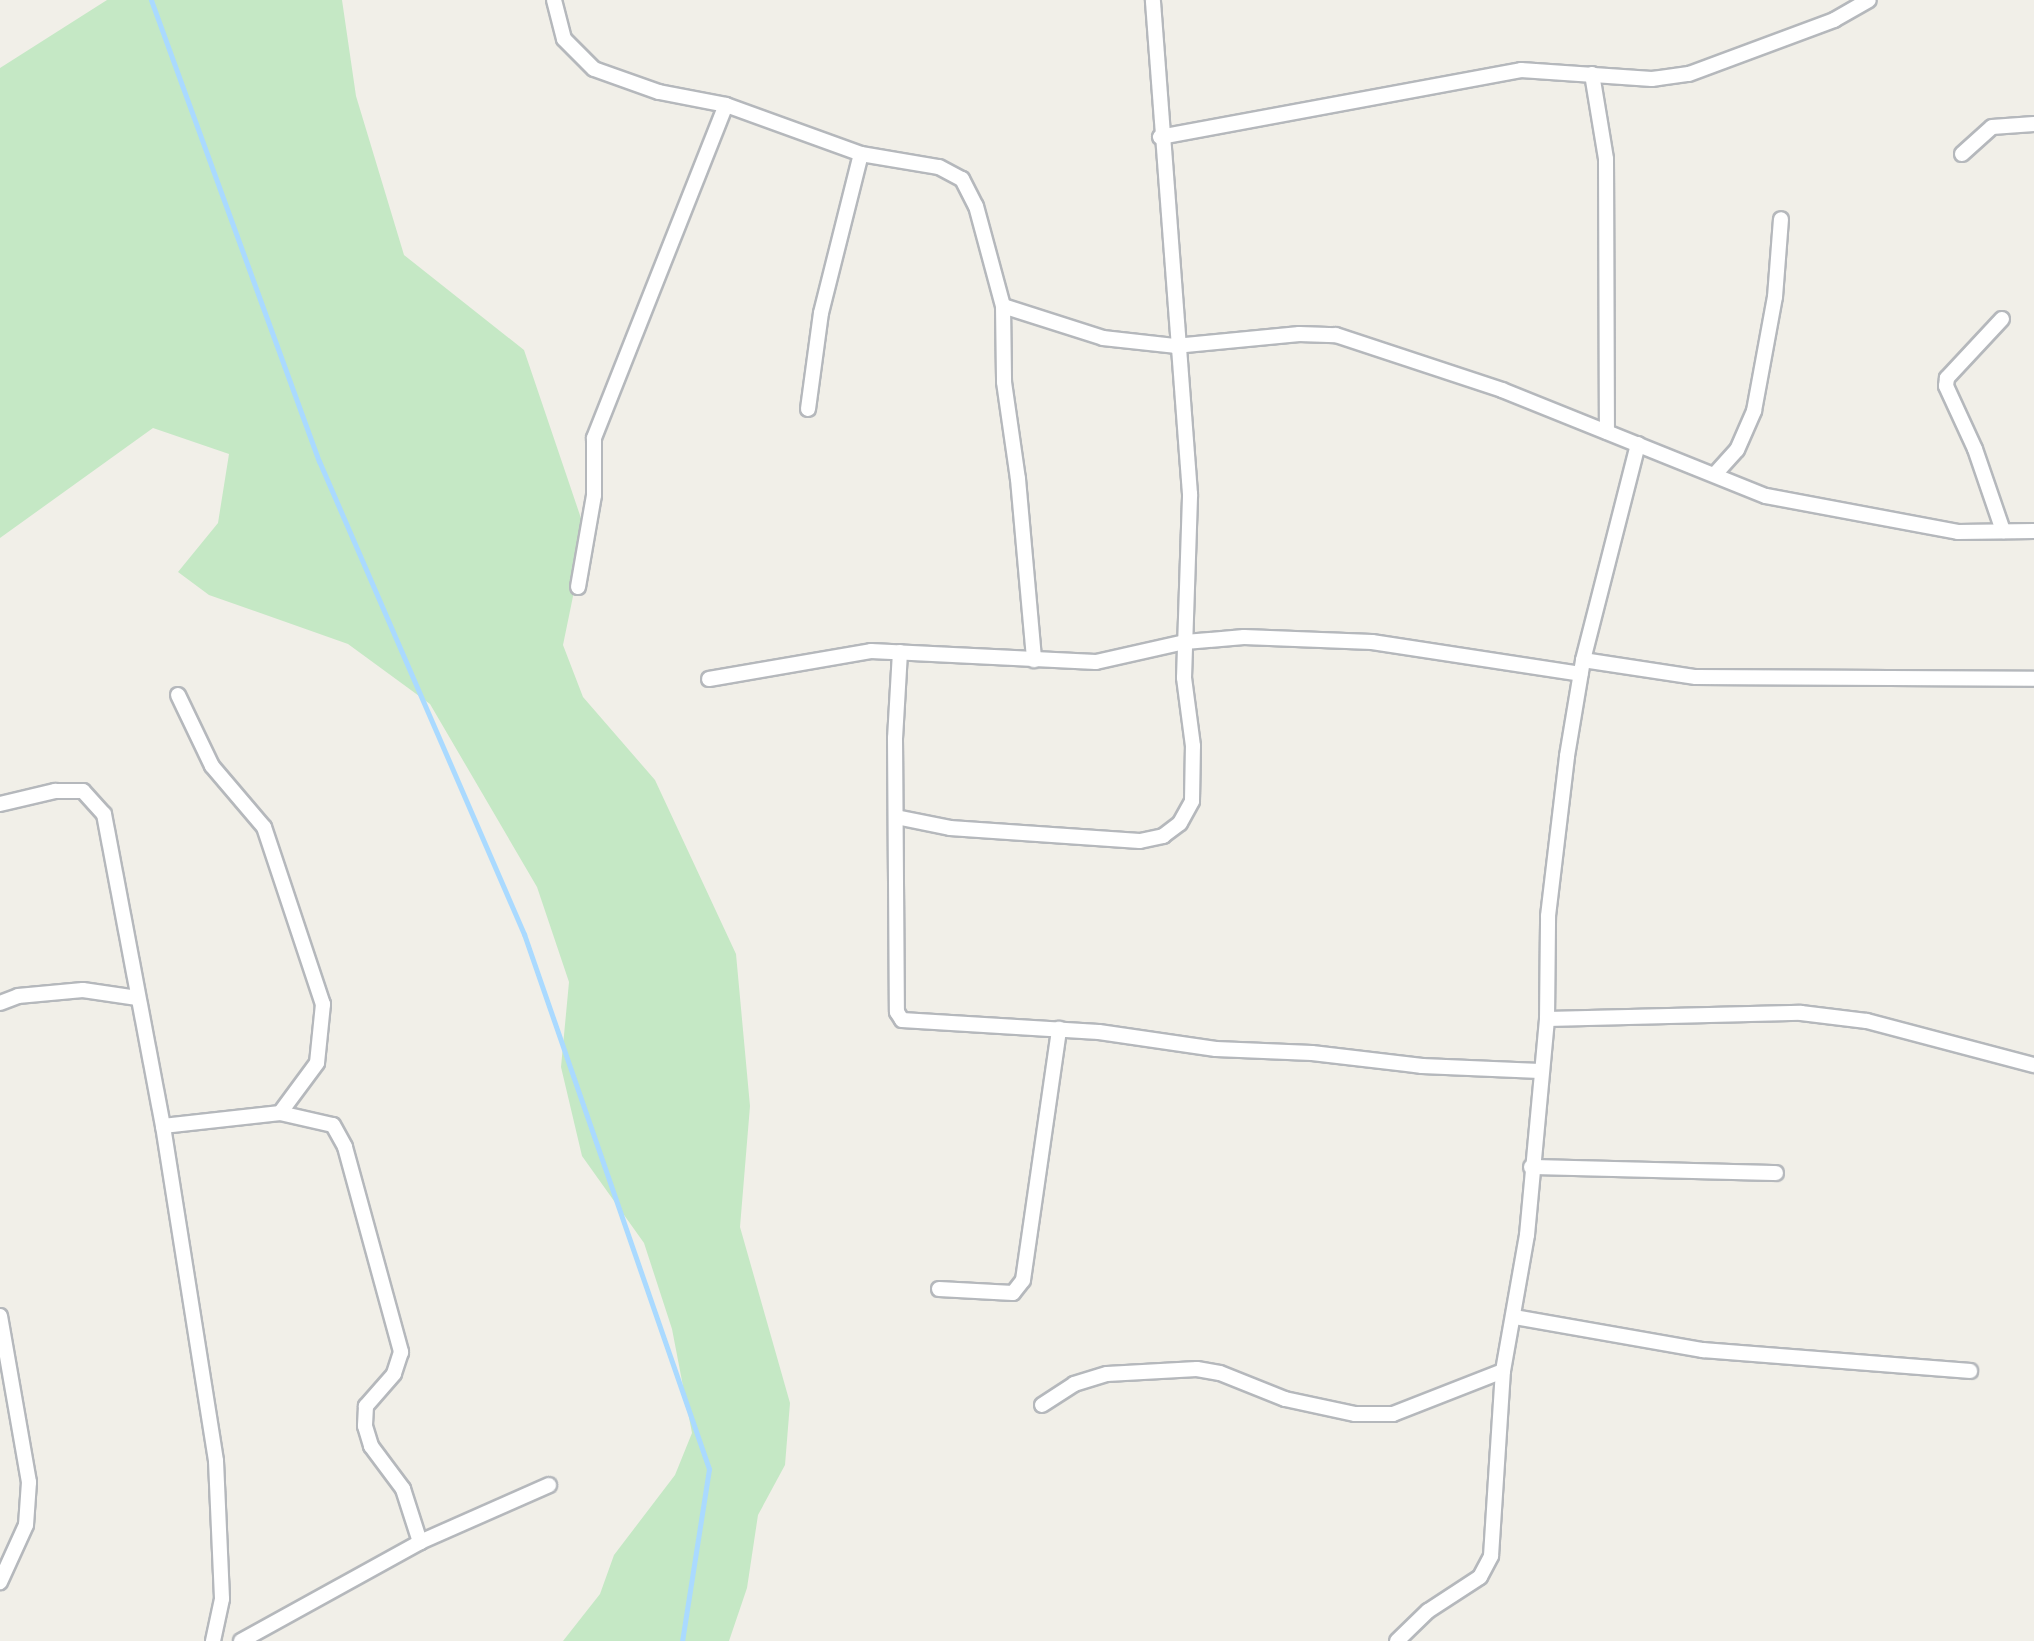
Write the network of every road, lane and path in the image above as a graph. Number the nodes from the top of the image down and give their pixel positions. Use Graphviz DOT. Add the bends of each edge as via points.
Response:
graph roads {
  1 [pos="554,0"];
  2 [pos="1153,0"];
  3 [pos="1869,0"];
  4 [pos="1592,74"];
  5 [pos="726,105"];
  6 [pos="2034,124"];
  7 [pos="1160,137"];
  8 [pos="861,154"];
  9 [pos="1962,154"];
  10 [pos="1781,219"];
  11 [pos="1003,306"];
  12 [pos="2002,319"];
  13 [pos="1175,346"];
  14 [pos="808,409"];
  15 [pos="1607,432"];
  16 [pos="1638,444"];
  17 [pos="1716,473"];
  18 [pos="2003,531"];
  19 [pos="2034,531"];
  20 [pos="578,587"];
  21 [pos="1185,642"];
  22 [pos="900,652"];
  23 [pos="1034,660"];
  24 [pos="1582,667"];
  25 [pos="709,679"];
  26 [pos="2034,679"];
  27 [pos="178,695"];
  28 [pos="0,804"];
  29 [pos="896,817"];
  30 [pos="137,998"];
  31 [pos="0,1003"];
  32 [pos="1547,1019"];
  33 [pos="1059,1029"];
  34 [pos="2034,1065"];
  35 [pos="1540,1071"];
  36 [pos="280,1113"];
  37 [pos="163,1126"];
  38 [pos="1531,1167"];
  39 [pos="1776,1173"];
  40 [pos="939,1289"];
  41 [pos="0,1316"];
  42 [pos="1515,1317"];
  43 [pos="1503,1371"];
  44 [pos="1970,1371"];
  45 [pos="1042,1405"];
  46 [pos="549,1485"];
  47 [pos="420,1542"];
  48 [pos="0,1582"];
  49 [pos="213,1641"];
  50 [pos="241,1641"];
  51 [pos="1397,1641"];
  1 -- 5 [label="street" via="564,39 594,69 659,92"];
  2 -- 7 [label="street"];
  3 -- 4 [label="street" via="1834,20 1689,74 1652,79"];
  4 -- 7 [label="street" via="1521,70 1466,78"];
  4 -- 15 [label="street" via="1606,159"];
  5 -- 8 [label="street"];
  5 -- 20 [label="street" via="594,438 594,495"];
  6 -- 9 [label="street" via="1992,127"];
  7 -- 13 [label="street"];
  8 -- 11 [label="street" via="939,167 962,179 976,206"];
  8 -- 14 [label="street" via="821,313"];
  10 -- 17 [label="street" via="1775,297 1754,411 1737,450"];
  11 -- 13 [label="street" via="1103,338"];
  11 -- 23 [label="street" via="1004,382"];
  12 -- 18 [label="street" via="1947,378 1946,386"];
  13 -- 15 [label="street" via="1336,335 1502,390"];
  13 -- 21 [label="street" via="1190,494"];
  15 -- 16 [label="street"];
  16 -- 17 [label="street"];
  16 -- 24 [label="street"];
  17 -- 18 [label="street" via="1766,496 1958,532"];
  18 -- 19 [label="street"];
  21 -- 23 [label="street" via="1096,662"];
  21 -- 24 [label="street" via="1244,637 1372,642"];
  21 -- 29 [label="street" via="1192,801 1180,823 1163,836 1120,842 950,828"];
  22 -- 23 [label="street"];
  22 -- 25 [label="street" via="871,651"];
  22 -- 29 [label="street"];
  24 -- 26 [label="street" via="1696,677"];
  24 -- 32 [label="street" via="1548,916"];
  27 -- 36 [label="street" via="212,766 264,827 323,1004 317,1063"];
  28 -- 30 [label="street" via="55,791 83,791 104,814"];
  29 -- 33 [label="street" via="899,1016 907,1022"];
  30 -- 31 [label="street" via="83,990 18,996"];
  30 -- 37 [label="street"];
  32 -- 34 [label="street" via="1801,1013 1867,1021"];
  32 -- 35 [label="street"];
  33 -- 35 [label="street" via="1216,1049"];
  33 -- 40 [label="street" via="1023,1280 1013,1293"];
  35 -- 38 [label="street"];
  36 -- 37 [label="street"];
  36 -- 47 [label="street" via="333,1125 345,1147 401,1352 401,1364 366,1406 365,1426 371,1446 403,1489"];
  37 -- 49 [label="street" via="216,1461 222,1599"];
  38 -- 39 [label="street"];
  38 -- 42 [label="street"];
  41 -- 48 [label="street" via="29,1482 26,1525"];
  42 -- 43 [label="street"];
  42 -- 44 [label="street" via="1703,1350"];
  43 -- 45 [label="street" via="1393,1414 1355,1414 1285,1399 1197,1369 1107,1374 1074,1384"];
  43 -- 51 [label="street" via="1491,1556 1480,1577 1428,1611"];
  46 -- 47 [label="street"];
  47 -- 50 [label="street"];
}
